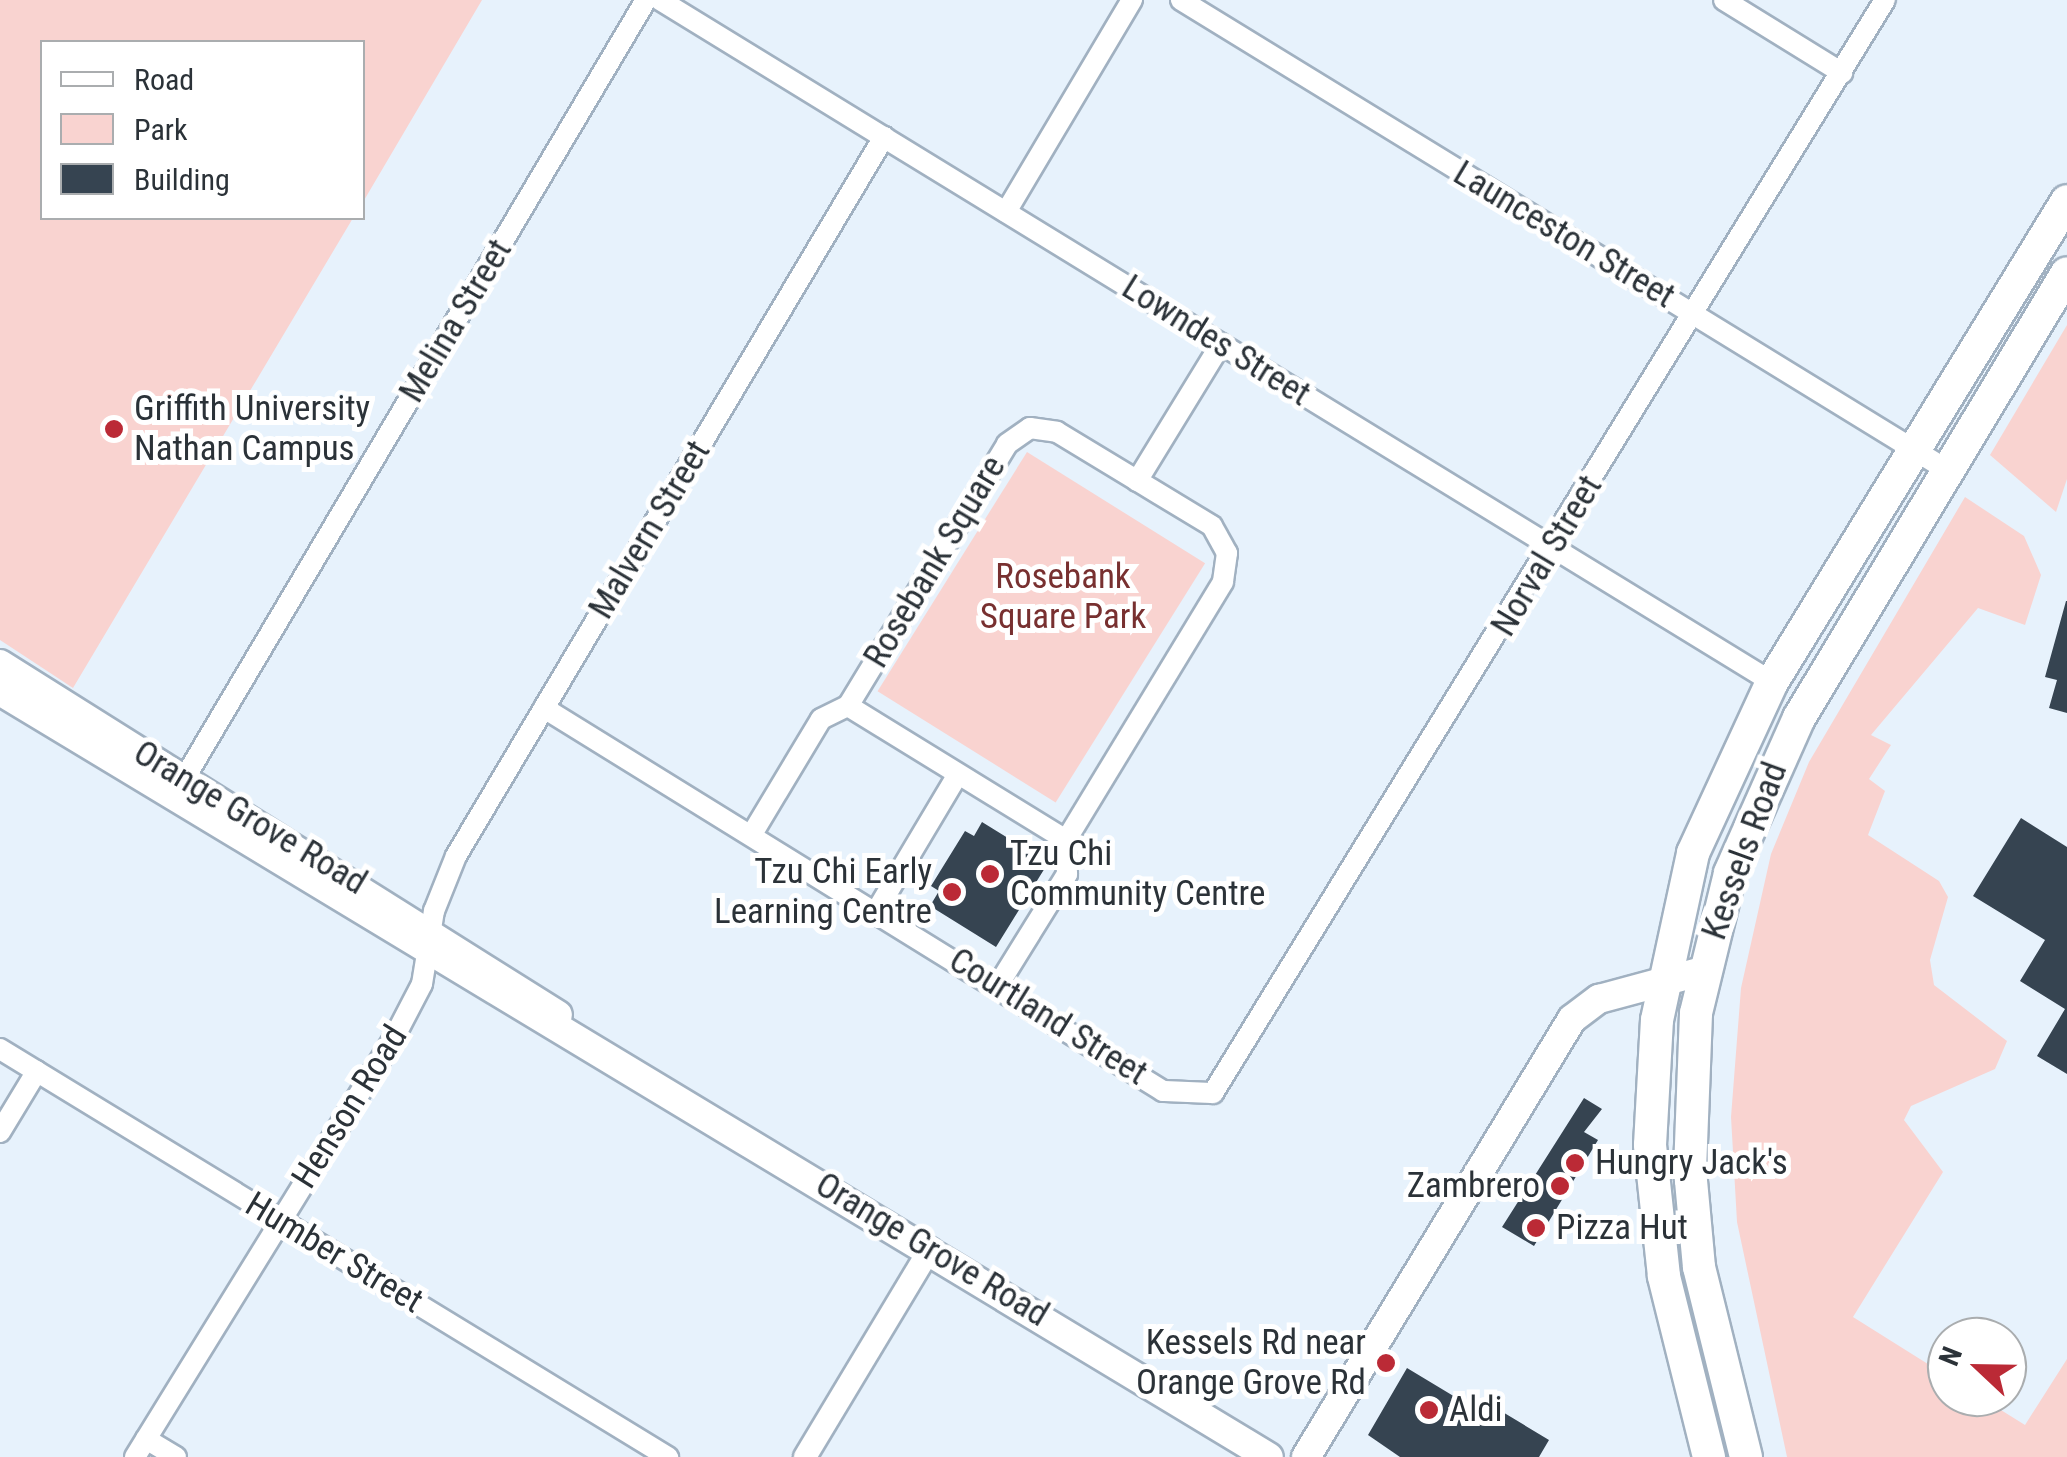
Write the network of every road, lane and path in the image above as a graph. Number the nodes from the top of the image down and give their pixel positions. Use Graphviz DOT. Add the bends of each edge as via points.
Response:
graph roads {
  1 [pos="646,0"];
  2 [pos="660,0"];
  3 [pos="1132,0"];
  4 [pos="1181,0"];
  5 [pos="1724,0"];
  6 [pos="1886,0"];
  7 [pos="1842,73"];
  8 [pos="884,137"];
  9 [pos="2067,201"];
  10 [pos="1006,212"];
  11 [pos="2067,273"];
  12 [pos="1694,314"];
  13 [pos="1221,344"];
  14 [pos="1916,450"];
  15 [pos="1946,470"];
  16 [pos="1137,481"];
  17 [pos="1552,548"];
  18 [pos="0,664"];
  19 [pos="1772,682"];
  20 [pos="0,691"];
  21 [pos="848,706"];
  22 [pos="544,708"];
  23 [pos="958,776"];
  24 [pos="179,788"];
  25 [pos="752,834"];
  26 [pos="1066,840"];
  27 [pos="877,910"];
  28 [pos="432,943"];
  29 [pos="1703,971"];
  30 [pos="997,987"];
  31 [pos="1662,987"];
  32 [pos="0,1048"];
  33 [pos="37,1071"];
  34 [pos="1196,1098"];
  35 [pos="0,1132"];
  36 [pos="280,1220"];
  37 [pos="930,1249"];
  38 [pos="141,1448"];
  39 [pos="176,1457"];
  40 [pos="668,1457"];
  41 [pos="805,1457"];
  42 [pos="1269,1457"];
  43 [pos="1306,1457"];
  44 [pos="1709,1457"];
  45 [pos="1746,1457"];
  1 -- 24 [label="street, Melina Street"];
  2 -- 8 [label="street, Lowndes Street"];
  3 -- 10 [label="street"];
  4 -- 12 [label="street, Launceston Street"];
  5 -- 7 [label="street"];
  6 -- 7 [label="street, Norval Street"];
  7 -- 12 [label="street, Norval Street"];
  8 -- 10 [label="street, Lowndes Street"];
  8 -- 22 [label="street, Malvern Street"];
  9 -- 14 [label="highway, Kessels Road"];
  10 -- 13 [label="street, Lowndes Street"];
  11 -- 15 [label="highway, Kessels Road"];
  12 -- 14 [label="street, Launceston Street"];
  12 -- 17 [label="street, Norval Street"];
  13 -- 16 [label="street"];
  13 -- 17 [label="street, Lowndes Street"];
  14 -- 15 [label="street, Launceston Street"];
  14 -- 19 [label="highway, Kessels Road"];
  15 -- 29 [label="highway, Kessels Road" via="1772,768"];
  16 -- 21 [label="street, Rosebank Square" via="1057,432 1018,433"];
  16 -- 26 [label="street, Rosebank Square" via="1212,526 1227,570"];
  17 -- 19 [label="street, Lowndes Street"];
  17 -- 34 [label="street, Norval Street" via="1229,1079"];
  18 -- 24 [label="main road, Orange Grove Road"];
  19 -- 31 [label="highway, Kessels Road" via="1704,820"];
  20 -- 24 [label="main road, Orange Grove Road"];
  21 -- 23 [label="street, Rosebank Square"];
  21 -- 25 [label="street, Rosebank Square" via="821,719"];
  22 -- 25 [label="street, Courtland Street"];
  22 -- 28 [label="street, Malvern Street" via="456,856"];
  23 -- 26 [label="street, Rosebank Square"];
  23 -- 27 [label="street"];
  24 -- 28 [label="main road, Orange Grove Road"];
  25 -- 27 [label="street, Courtland Street"];
  26 -- 30 [label="street, Rosebank Square" via="1067,874"];
  27 -- 30 [label="street, Courtland Street"];
  28 -- 36 [label="street, Henson Road" via="398,1032"];
  28 -- 37 [label="main road, Orange Grove Road"];
  29 -- 31 [label="main road, Kessels Road"];
  29 -- 45 [label="highway" via="1691,1072 1693,1216"];
  30 -- 34 [label="street, Courtland Street" via="1163,1091"];
  31 -- 43 [label="main road, Kessels Road" via="1600,999 1572,1020"];
  31 -- 44 [label="highway, Kessels Road" via="1652,1189"];
  32 -- 33 [label="street, Humber Street"];
  33 -- 35 [label="street"];
  33 -- 36 [label="street, Humber Street"];
  36 -- 38 [label="street, Henson Road"];
  36 -- 40 [label="street, Humber Street"];
  37 -- 41 [label="street"];
  37 -- 42 [label="main road, Orange Grove Road"];
  38 -- 39 [label="street"];
}
